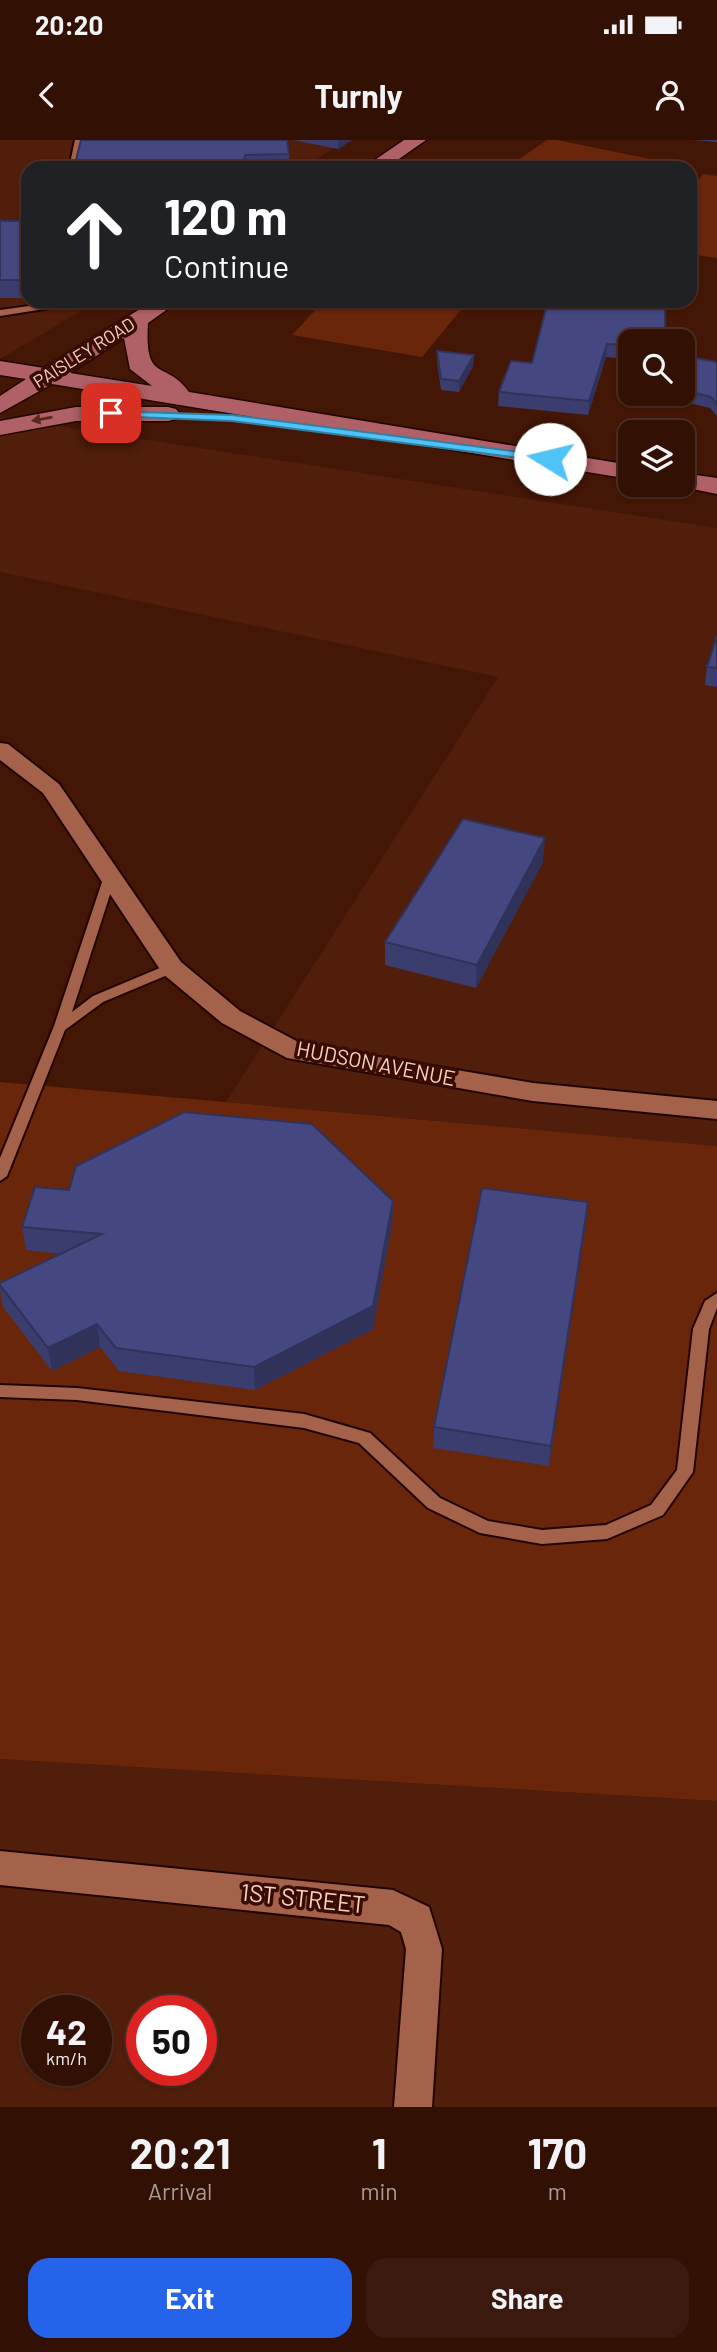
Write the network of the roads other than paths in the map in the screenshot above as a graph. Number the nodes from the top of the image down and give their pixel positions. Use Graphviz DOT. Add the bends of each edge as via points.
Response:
graph roads {
  1 [pos="79,140"];
  2 [pos="416,140"];
  3 [pos="74,161"];
  4 [pos="384,161"];
  5 [pos="34,308"];
  6 [pos="157,308"];
  7 [pos="0,313"];
  8 [pos="137,320"];
  9 [pos="0,369"];
  10 [pos="48,375"];
  11 [pos="0,385"];
  12 [pos="26,389"];
  13 [pos="200,400"];
  14 [pos="0,406"];
  15 [pos="232,418"];
  16 [pos="0,428"];
  17 [pos="497,451"];
  18 [pos="618,470"];
  19 [pos="695,482"];
  20 [pos="717,485"];
  21 [pos="0,749"];
  22 [pos="109,879"];
  23 [pos="172,968"];
  24 [pos="59,1028"];
  25 [pos="717,1110"];
  26 [pos="0,1176"];
  27 [pos="717,1299"];
  28 [pos="0,1391"];
  29 [pos="0,1868"];
  30 [pos="413,2107"];
  1 -- 3 [label="lane"];
  2 -- 4 [label="main road"];
  5 -- 7 [label="lane"];
  6 -- 8 [label="main road, PAISLEY ROAD"];
  8 -- 10 [label="main road, PAISLEY ROAD"];
  8 -- 13 [label="main road" via="135,345 142,369 158,383"];
  9 -- 10 [label="main road"];
  10 -- 12 [label="main road, PAISLEY ROAD"];
  10 -- 13 [label="main road"];
  11 -- 12 [label="main road"];
  12 -- 14 [label="main road, PAISLEY ROAD"];
  12 -- 15 [label="main road"];
  13 -- 17 [label="main road"];
  15 -- 16 [label="main road, one-way" via="76,414"];
  15 -- 17 [label="main road"];
  17 -- 18 [label="main road"];
  19 -- 20 [label="main road"];
  21 -- 22 [label="street, HUDSON AVENUE" via="51,789"];
  22 -- 23 [label="street, HUDSON AVENUE"];
  22 -- 24 [label="lane"];
  23 -- 24 [label="lane" via="98,999"];
  23 -- 25 [label="street, HUDSON AVENUE" via="230,1017 296,1052 533,1092"];
  24 -- 26 [label="lane"];
  27 -- 28 [label="lane" via="701,1329 685,1472 657,1510 607,1532 542,1536 486,1528 434,1503 364,1438 304,1421 77,1394"];
  29 -- 30 [label="street, 1ST STREET" via="393,1909 416,1920 424,1949"];
}
